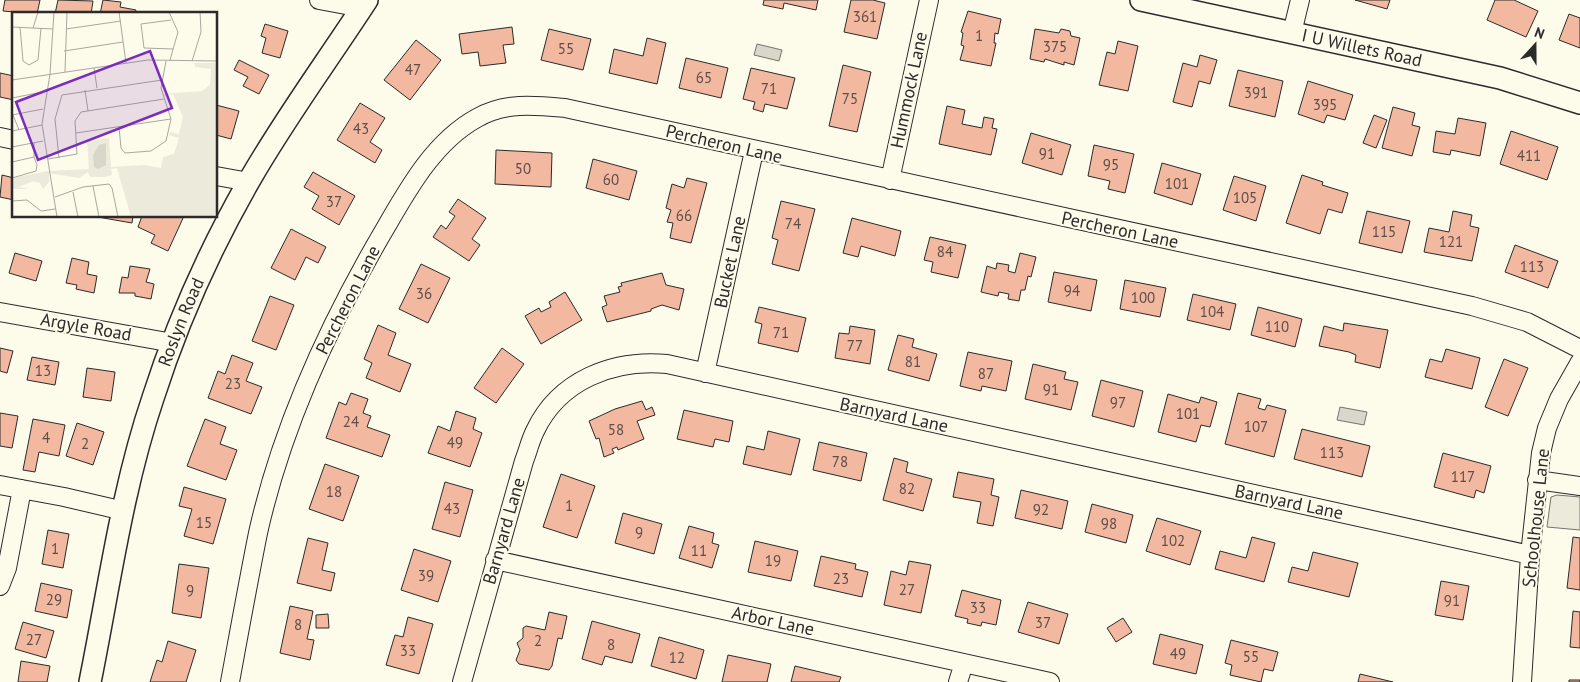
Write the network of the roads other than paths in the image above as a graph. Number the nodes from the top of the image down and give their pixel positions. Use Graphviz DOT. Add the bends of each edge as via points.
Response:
graph roads {
  1 [pos="319,0"];
  2 [pos="929,0"];
  3 [pos="1141,0"];
  4 [pos="1300,0"];
  5 [pos="364,4"];
  6 [pos="1292,33"];
  7 [pos="1580,103"];
  8 [pos="754,151"];
  9 [pos="218,176"];
  10 [pos="890,180"];
  11 [pos="249,182"];
  12 [pos="0,312"];
  13 [pos="173,343"];
  14 [pos="1580,349"];
  15 [pos="1580,362"];
  16 [pos="705,373"];
  17 [pos="1536,480"];
  18 [pos="0,486"];
  19 [pos="1580,486"];
  20 [pos="22,489"];
  21 [pos="124,511"];
  22 [pos="1530,555"];
  23 [pos="495,560"];
  24 [pos="0,586"];
  25 [pos="964,663"];
  26 [pos="90,682"];
  27 [pos="230,682"];
  28 [pos="462,682"];
  29 [pos="958,682"];
  30 [pos="1050,682"];
  31 [pos="1522,682"];
  1 -- 5 [label="street"];
  2 -- 10 [label="street, Hummock Lane"];
  3 -- 6 [label="main road, I U Willets Road"];
  4 -- 6 [label="street"];
  5 -- 11 [label="main road, Roslyn Road"];
  6 -- 7 [label="main road, I U Willets Road" via="1522,84"];
  8 -- 10 [label="street, Percheron Lane"];
  8 -- 16 [label="street, Bucket Lane"];
  8 -- 27 [label="street, Percheron Lane" via="565,108 525,104 500,108 477,118 440,146 400,202 362,267 330,329 299,403 259,532"];
  9 -- 11 [label="street"];
  10 -- 14 [label="street, Percheron Lane" via="1472,306 1533,324"];
  11 -- 13 [label="main road, Roslyn Road" via="208,262"];
  12 -- 13 [label="street, Argyle Road"];
  13 -- 21 [label="main road, Roslyn Road" via="152,399"];
  15 -- 17 [label="street, Schoolhouse Lane" via="1562,392 1547,428"];
  16 -- 22 [label="street, Barnyard Lane"];
  16 -- 23 [label="street, Barnyard Lane" via="667,364 628,363 599,371 564,394 549,409 535,431"];
  17 -- 19 [label="street"];
  17 -- 22 [label="street, Schoolhouse Lane"];
  18 -- 20 [label="street"];
  20 -- 21 [label="street"];
  20 -- 24 [label="street" via="7,568"];
  21 -- 26 [label="main road, Roslyn Road"];
  22 -- 31 [label="street, Schoolhouse Lane"];
  23 -- 25 [label="street, Arbor Lane"];
  23 -- 28 [label="street, Barnyard Lane"];
  25 -- 29 [label="street"];
  25 -- 30 [label="street, Arbor Lane"];
}
